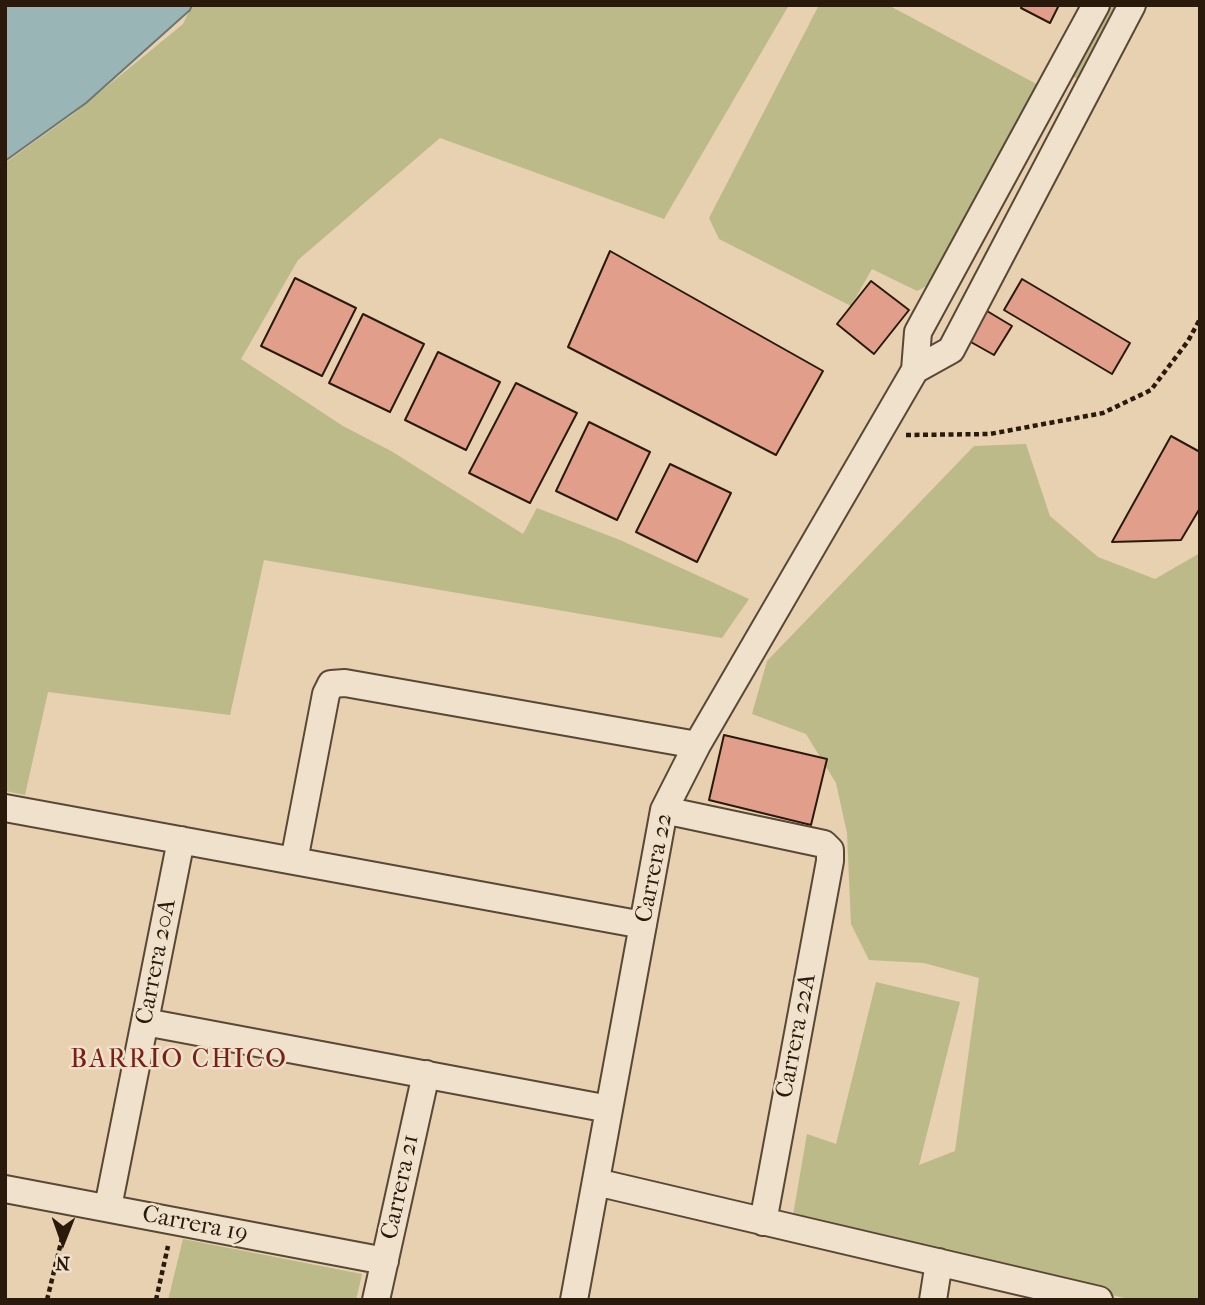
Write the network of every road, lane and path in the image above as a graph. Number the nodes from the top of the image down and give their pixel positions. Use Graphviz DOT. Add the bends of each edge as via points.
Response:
graph roads {
  1 [pos="1096,5"];
  2 [pos="1132,5"];
  3 [pos="1200,319"];
  4 [pos="915,370"];
  5 [pos="877,435"];
  6 [pos="697,745"];
  7 [pos="5,808"];
  8 [pos="664,810"];
  9 [pos="181,840"];
  10 [pos="294,861"];
  11 [pos="643,925"];
  12 [pos="145,1022"];
  13 [pos="426,1074"];
  14 [pos="609,1109"];
  15 [pos="596,1182"];
  16 [pos="5,1189"];
  17 [pos="71,1202"];
  18 [pos="108,1207"];
  19 [pos="173,1221"];
  20 [pos="763,1222"];
  21 [pos="385,1261"];
  22 [pos="939,1262"];
  23 [pos="47,1300"];
  24 [pos="156,1300"];
  25 [pos="376,1300"];
  26 [pos="574,1300"];
  27 [pos="933,1300"];
  28 [pos="1099,1300"];
  1 -- 4 [label="street" via="918,332"];
  2 -- 4 [label="street" via="951,350"];
  3 -- 5 [label="path" via="1151,390 1103,413 990,435"];
  4 -- 5 [label="street, Carrera 22"];
  5 -- 6 [label="street, Carrera 22"];
  6 -- 8 [label="street, Carrera 22"];
  6 -- 10 [label="street" via="345,682 331,684"];
  7 -- 9 [label="street"];
  8 -- 11 [label="street, Carrera 22"];
  8 -- 20 [label="street, Carrera 22A" via="824,844 830,850"];
  9 -- 10 [label="street"];
  9 -- 12 [label="street, Carrera 20A"];
  10 -- 11 [label="street"];
  11 -- 14 [label="street, Carrera 22"];
  12 -- 13 [label="street"];
  12 -- 18 [label="street, Carrera 20A"];
  13 -- 14 [label="street"];
  13 -- 21 [label="street, Carrera 21"];
  14 -- 15 [label="street, Carrera 22"];
  15 -- 20 [label="street"];
  15 -- 26 [label="street, Carrera 22"];
  16 -- 17 [label="street, Carrera 19"];
  17 -- 18 [label="street, Carrera 19"];
  17 -- 23 [label="path"];
  18 -- 19 [label="street, Carrera 19"];
  19 -- 21 [label="street, Carrera 19"];
  19 -- 24 [label="path"];
  20 -- 22 [label="street"];
  21 -- 25 [label="street, Carrera 21"];
  22 -- 27 [label="street"];
  22 -- 28 [label="street"];
}
